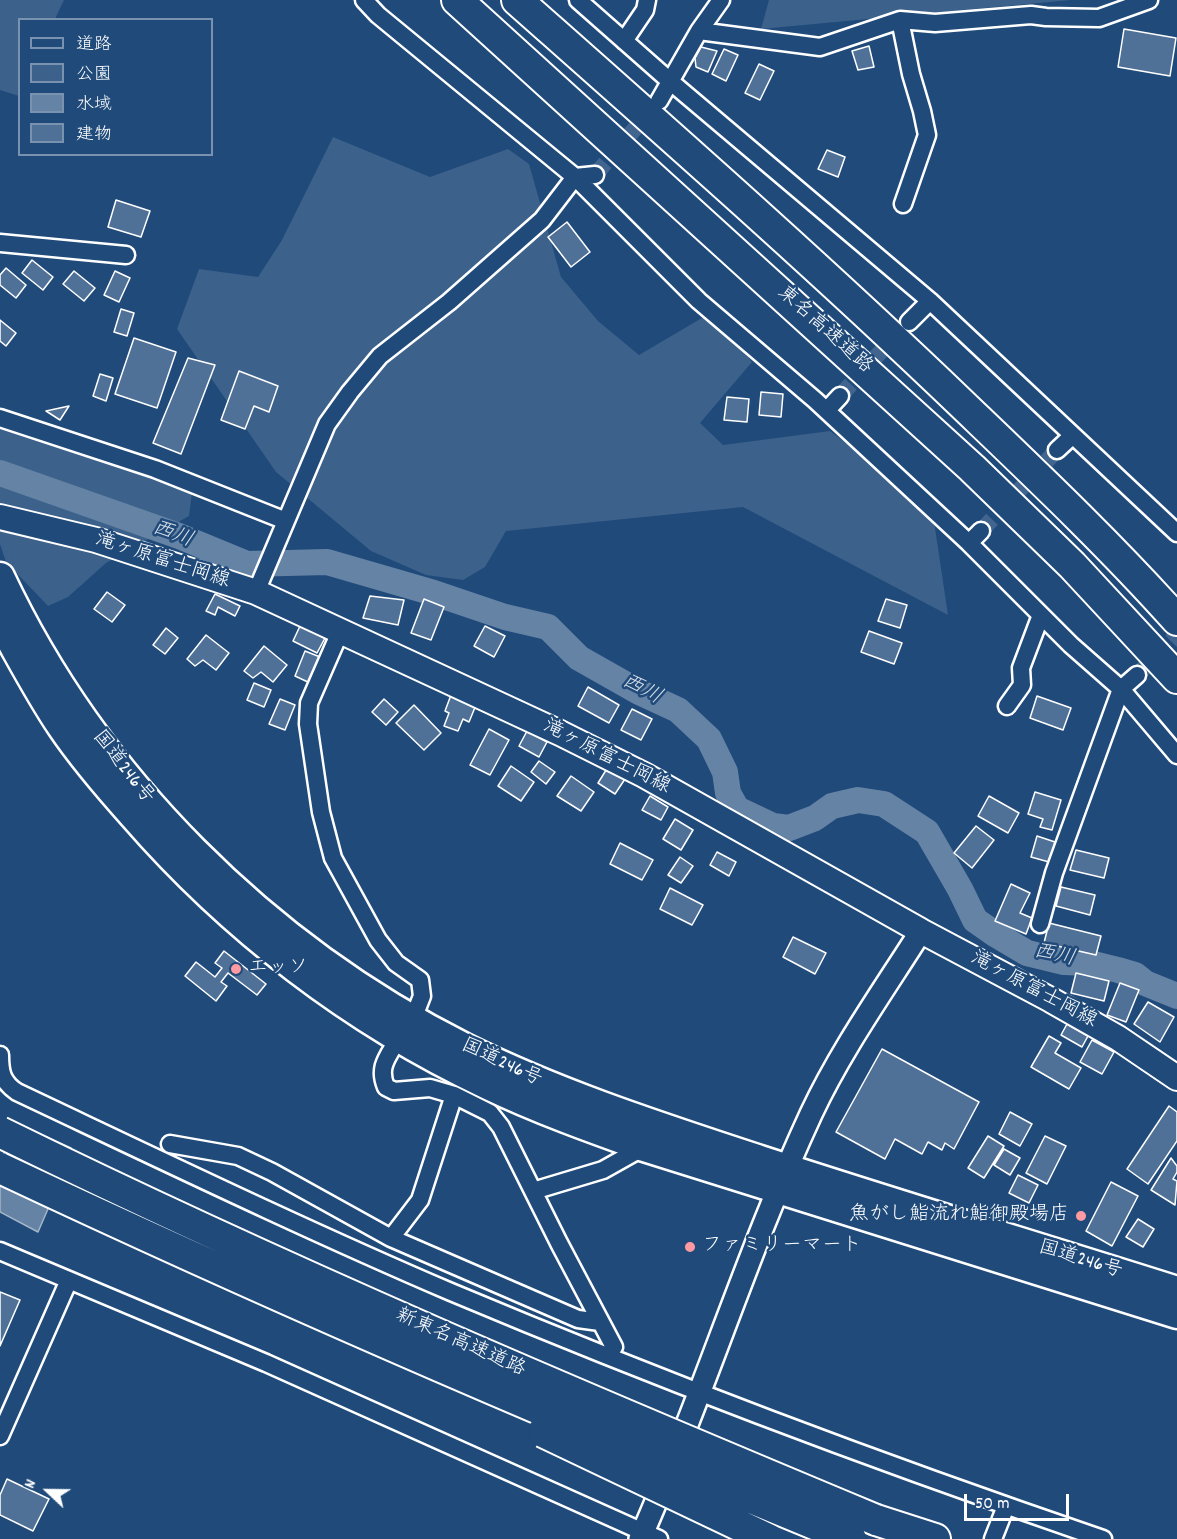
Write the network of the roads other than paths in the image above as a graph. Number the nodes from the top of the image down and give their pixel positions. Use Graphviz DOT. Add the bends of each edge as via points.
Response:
graph roads {
  1 [pos="364,0"];
  2 [pos="457,0"];
  3 [pos="517,0"];
  4 [pos="578,0"];
  5 [pos="647,0"];
  6 [pos="721,0"];
  7 [pos="1149,0"];
  8 [pos="900,20"];
  9 [pos="699,31"];
  10 [pos="624,41"];
  11 [pos="671,82"];
  12 [pos="659,101"];
  13 [pos="596,176"];
  14 [pos="575,177"];
  15 [pos="903,204"];
  16 [pos="0,243"];
  17 [pos="126,255"];
  18 [pos="930,300"];
  19 [pos="909,322"];
  20 [pos="840,396"];
  21 [pos="827,410"];
  22 [pos="0,418"];
  23 [pos="1072,436"];
  24 [pos="1057,450"];
  25 [pos="0,517"];
  26 [pos="285,525"];
  27 [pos="1177,533"];
  28 [pos="0,577"];
  29 [pos="260,584"];
  30 [pos="1173,614"];
  31 [pos="1041,615"];
  32 [pos="0,621"];
  33 [pos="340,632"];
  34 [pos="1137,675"];
  35 [pos="1177,680"];
  36 [pos="1121,689"];
  37 [pos="1007,706"];
  38 [pos="1177,755"];
  39 [pos="1040,924"];
  40 [pos="921,931"];
  41 [pos="406,1028"];
  42 [pos="0,1055"];
  43 [pos="1177,1078"];
  44 [pos="454,1095"];
  45 [pos="0,1132"];
  46 [pos="170,1144"];
  47 [pos="644,1147"];
  48 [pos="0,1168"];
  49 [pos="782,1179"];
  50 [pos="533,1191"];
  51 [pos="119,1224"];
  52 [pos="391,1238"];
  53 [pos="0,1251"];
  54 [pos="69,1280"];
  55 [pos="1177,1291"];
  56 [pos="1177,1314"];
  57 [pos="600,1322"];
  58 [pos="614,1347"];
  59 [pos="700,1392"];
  60 [pos="0,1436"];
  61 [pos="1006,1506"];
  62 [pos="876,1520"];
  63 [pos="648,1536"];
  64 [pos="768,1539"];
  65 [pos="851,1539"];
  66 [pos="928,1539"];
  67 [pos="935,1539"];
  68 [pos="993,1539"];
  69 [pos="1103,1539"];
  1 -- 14 [label="street"];
  2 -- 35 [label="highway, 東名高速道路" via="972,468 1072,565"];
  3 -- 30 [label="highway, 東名高速道路" via="904,349"];
  4 -- 10 [label="street"];
  5 -- 10 [label="street" via="645,10"];
  6 -- 9 [label="street"];
  7 -- 8 [label="street" via="1099,18 1031,15 934,23"];
  8 -- 9 [label="street" via="820,47"];
  8 -- 15 [label="street" via="927,135"];
  9 -- 11 [label="street"];
  10 -- 11 [label="street"];
  11 -- 12 [label="street"];
  11 -- 18 [label="street"];
  13 -- 14 [label="street"];
  14 -- 21 [label="street" via="699,301"];
  14 -- 26 [label="street" via="542,220 449,302 380,356 327,424"];
  16 -- 17 [label="street"];
  18 -- 19 [label="street"];
  18 -- 23 [label="street"];
  20 -- 21 [label="street"];
  21 -- 31 [label="street" via="975,537"];
  22 -- 26 [label="street" via="155,469"];
  23 -- 24 [label="street"];
  23 -- 27 [label="street"];
  25 -- 29 [label="main road, 滝ヶ原富士岡線"];
  26 -- 29 [label="street"];
  28 -- 41 [label="highway, 国道246号" via="52,671 87,724 176,833 261,913"];
  29 -- 33 [label="main road, 滝ヶ原富士岡線"];
  31 -- 36 [label="street"];
  31 -- 37 [label="street" via="1022,668 1022,685"];
  32 -- 41 [label="highway, 国道246号" via="62,728 113,793 191,879 253,935 332,996"];
  33 -- 40 [label="main road, 滝ヶ原富士岡線" via="644,775"];
  33 -- 41 [label="street" via="309,703 308,724 321,812 333,858 373,931 396,963 420,980 422,996"];
  34 -- 36 [label="street"];
  36 -- 38 [label="street"];
  36 -- 39 [label="street" via="1054,873"];
  40 -- 43 [label="main road, 滝ヶ原富士岡線" via="1118,1038"];
  40 -- 49 [label="street" via="843,1053"];
  41 -- 44 [label="street" via="382,1067 386,1087 394,1091 430,1088"];
  41 -- 47 [label="highway, 国道246号" via="488,1085"];
  41 -- 49 [label="highway, 国道246号" via="465,1047 530,1078"];
  42 -- 59 [label="street" via="3,1080 17,1092 385,1263"];
  44 -- 50 [label="street" via="490,1113"];
  44 -- 52 [label="street" via="420,1200"];
  45 -- 62 [label="highway, 新東名高速道路, bridge" via="460,1345"];
  46 -- 52 [label="street" via="238,1156"];
  47 -- 49 [label="highway, 国道246号"];
  47 -- 50 [label="street" via="603,1170"];
  48 -- 51 [label="highway, 新東名高速道路, bridge"];
  49 -- 55 [label="highway, 国道246号"];
  49 -- 56 [label="highway, 国道246号"];
  49 -- 59 [label="street"];
  50 -- 57 [label="street"];
  51 -- 64 [label="highway, bridge"];
  51 -- 65 [label="highway, 新東名高速道路, bridge" via="633,1451"];
  52 -- 57 [label="street" via="578,1319"];
  53 -- 54 [label="street"];
  54 -- 60 [label="street"];
  54 -- 63 [label="street" via="266,1363"];
  57 -- 58 [label="street"];
  59 -- 61 [label="street"];
  59 -- 63 [label="street"];
  61 -- 68 [label="street"];
  61 -- 69 [label="street"];
  62 -- 66 [label="highway, 新東名高速道路"];
  62 -- 67 [label="highway"];
}
